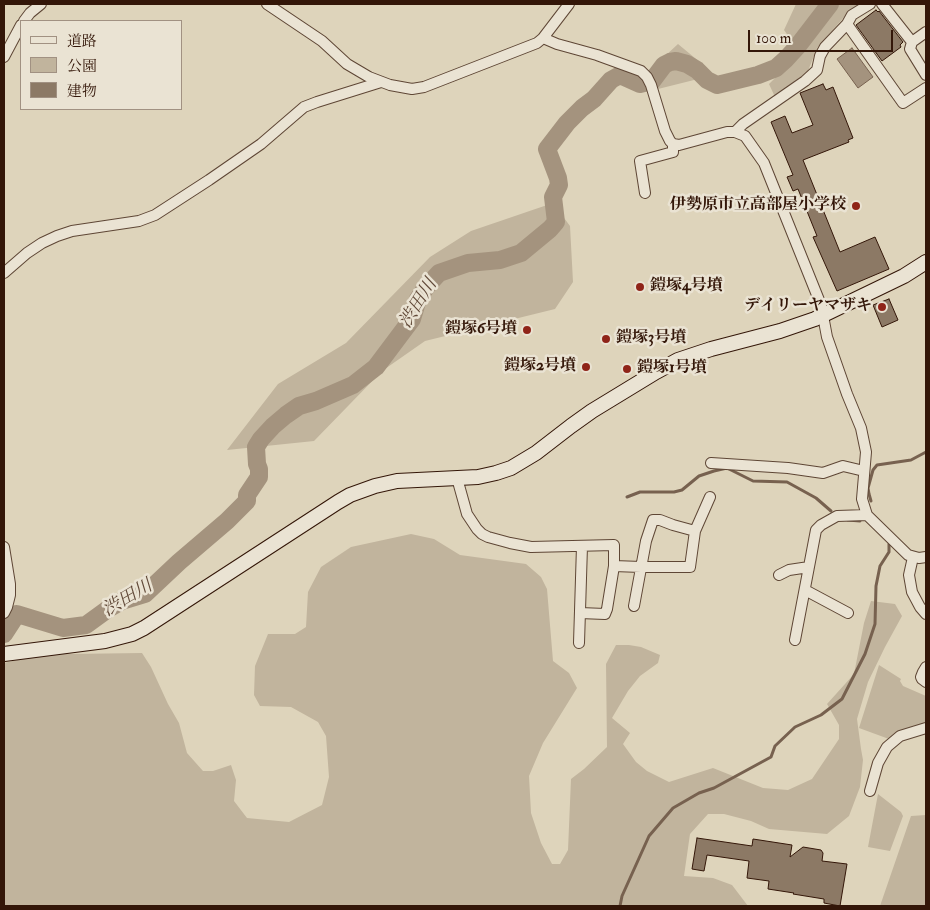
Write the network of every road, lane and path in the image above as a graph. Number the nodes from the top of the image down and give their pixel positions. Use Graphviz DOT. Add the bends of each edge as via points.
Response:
graph roads {
  1 [pos="41,4"];
  2 [pos="267,4"];
  3 [pos="569,4"];
  4 [pos="870,4"];
  5 [pos="882,4"];
  6 [pos="25,20"];
  7 [pos="846,24"];
  8 [pos="20,27"];
  9 [pos="926,32"];
  10 [pos="543,38"];
  11 [pos="912,42"];
  12 [pos="4,57"];
  13 [pos="926,75"];
  14 [pos="381,82"];
  15 [pos="926,88"];
  16 [pos="735,132"];
  17 [pos="673,144"];
  18 [pos="645,193"];
  19 [pos="926,262"];
  20 [pos="4,273"];
  21 [pos="824,315"];
  22 [pos="711,463"];
  23 [pos="864,471"];
  24 [pos="457,478"];
  25 [pos="710,497"];
  26 [pos="867,515"];
  27 [pos="695,530"];
  28 [pos="582,546"];
  29 [pos="4,547"];
  30 [pos="913,557"];
  31 [pos="926,557"];
  32 [pos="614,566"];
  33 [pos="642,567"];
  34 [pos="808,567"];
  35 [pos="779,575"];
  36 [pos="805,590"];
  37 [pos="634,606"];
  38 [pos="580,613"];
  39 [pos="848,613"];
  40 [pos="4,614"];
  41 [pos="926,614"];
  42 [pos="796,640"];
  43 [pos="579,642"];
  44 [pos="4,654"];
  45 [pos="926,667"];
  46 [pos="926,682"];
  47 [pos="926,728"];
  48 [pos="870,790"];
  1 -- 6 [label="street"];
  2 -- 14 [label="street" via="322,41 347,64"];
  3 -- 10 [label="street"];
  4 -- 7 [label="street" via="852,15"];
  5 -- 11 [label="street"];
  7 -- 15 [label="street" via="903,103"];
  7 -- 16 [label="street" via="825,47 817,70"];
  8 -- 12 [label="street"];
  9 -- 11 [label="street"];
  10 -- 14 [label="street" via="424,87 402,88"];
  10 -- 17 [label="street" via="641,71 649,81 665,131"];
  11 -- 13 [label="street" via="910,49"];
  14 -- 20 [label="street" via="304,108 260,144 155,215 139,221 57,236 27,253"];
  16 -- 17 [label="street"];
  16 -- 21 [label="street" via="745,136 764,163"];
  17 -- 18 [label="street" via="673,152 640,161 638,181"];
  19 -- 21 [label="street"];
  21 -- 23 [label="street" via="836,364 861,428 866,452"];
  21 -- 24 [label="street" via="678,360 592,411 516,466 488,475"];
  22 -- 23 [label="street" via="823,473 843,466"];
  23 -- 26 [label="street" via="862,499"];
  24 -- 28 [label="street" via="467,514 482,534 494,540 531,547"];
  24 -- 44 [label="street" via="397,482 350,495 132,634 106,641"];
  25 -- 27 [label="street"];
  26 -- 30 [label="street"];
  26 -- 34 [label="street" via="837,516 821,525 816,530"];
  27 -- 33 [label="street" via="690,567"];
  27 -- 33 [label="street" via="653,520"];
  28 -- 32 [label="street" via="614,545"];
  28 -- 38 [label="street"];
  29 -- 40 [label="street" via="10,596"];
  30 -- 31 [label="street"];
  30 -- 41 [label="street" via="909,575 912,592"];
  32 -- 33 [label="street"];
  32 -- 38 [label="street" via="605,614"];
  33 -- 37 [label="street"];
  34 -- 35 [label="street"];
  34 -- 36 [label="street"];
  36 -- 39 [label="street"];
  36 -- 42 [label="street"];
  38 -- 43 [label="street"];
  45 -- 46 [label="street" via="922,677"];
  47 -- 48 [label="street" via="900,736 886,747"];
}
